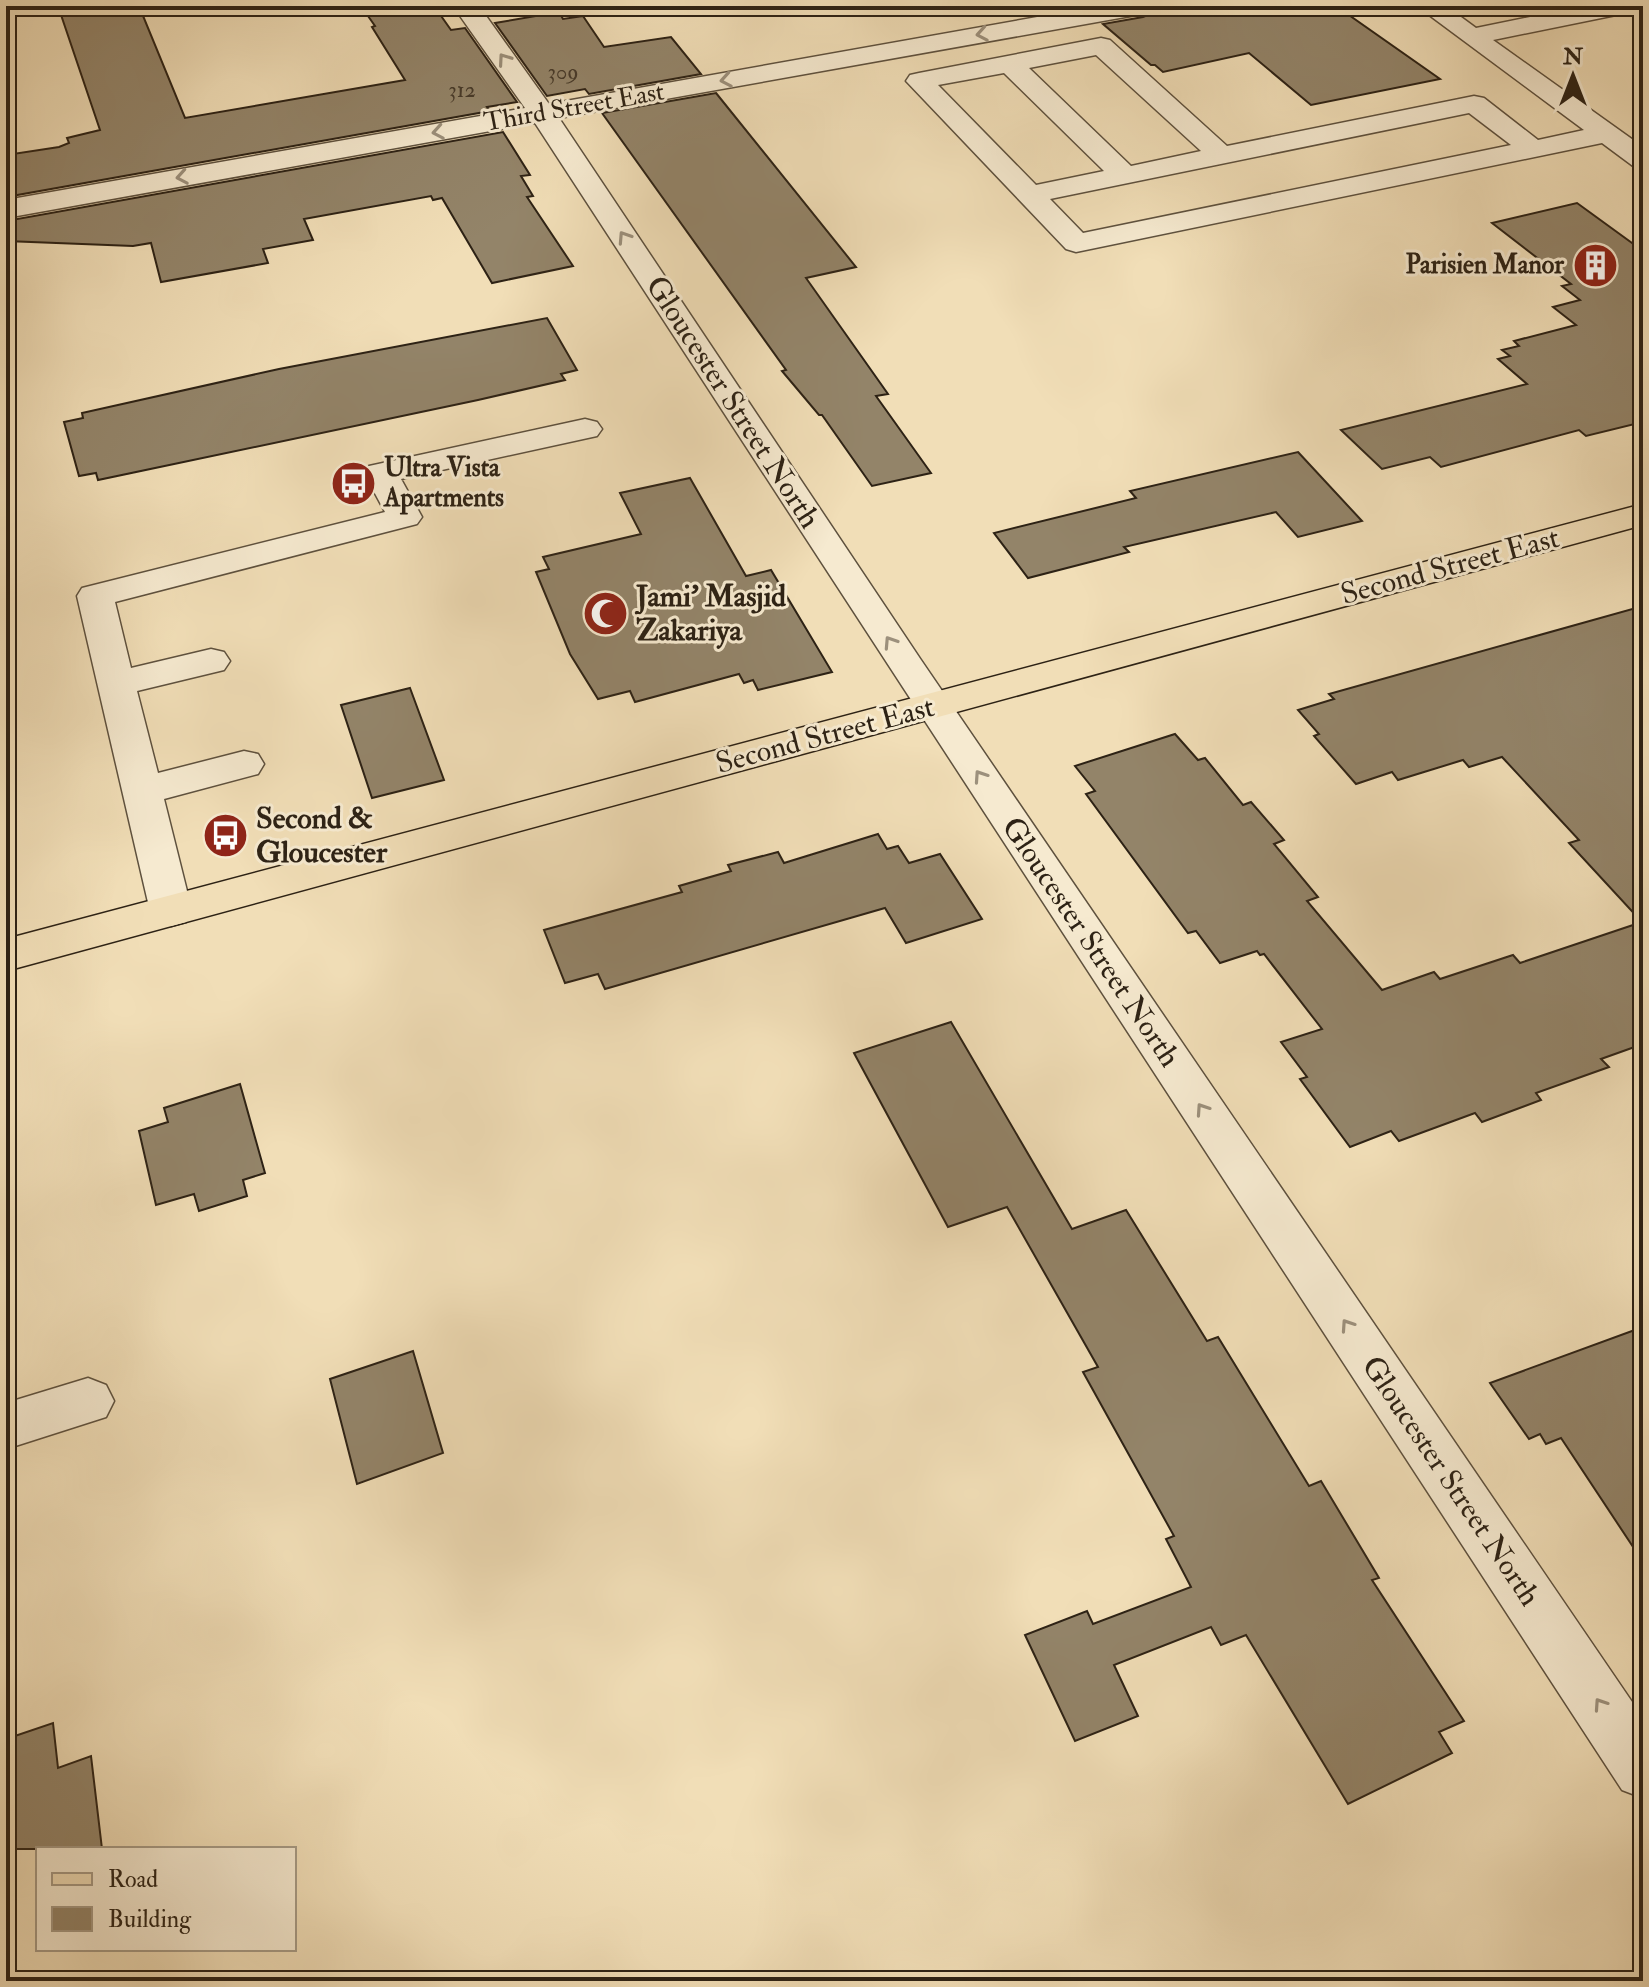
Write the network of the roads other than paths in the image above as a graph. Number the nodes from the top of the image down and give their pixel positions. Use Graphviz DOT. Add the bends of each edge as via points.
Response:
graph roads {
  1 [pos="466,6"];
  2 [pos="1142,6"];
  3 [pos="1430,6"];
  4 [pos="1621,6"];
  5 [pos="1473,36"];
  6 [pos="1010,64"];
  7 [pos="542,113"];
  8 [pos="1607,134"];
  9 [pos="1533,149"];
  10 [pos="1222,156"];
  11 [pos="1643,160"];
  12 [pos="1125,176"];
  13 [pos="1029,195"];
  14 [pos="6,209"];
  15 [pos="585,429"];
  16 [pos="1643,514"];
  17 [pos="211,661"];
  18 [pos="117,684"];
  19 [pos="933,707"];
  20 [pos="244,764"];
  21 [pos="142,791"];
  22 [pos="171,911"];
  23 [pos="6,955"];
  24 [pos="88,1401"];
  25 [pos="6,1426"];
  26 [pos="1643,1769"];
  7 -- 1 [label="street, Gloucester Street North, one-way"];
  2 -- 7 [label="street, Third Street East, one-way"];
  3 -- 5 [label="street"];
  4 -- 5 [label="street"];
  5 -- 8 [label="street"];
  6 -- 10 [label="street" via="1101,46"];
  6 -- 12 [label="street"];
  6 -- 13 [label="street" via="919,81"];
  7 -- 14 [label="street, Third Street East, one-way"];
  19 -- 7 [label="street, Gloucester Street North, one-way"];
  8 -- 9 [label="street"];
  8 -- 11 [label="street"];
  9 -- 10 [label="street" via="1474,104"];
  9 -- 13 [label="street" via="1076,243"];
  10 -- 12 [label="street"];
  12 -- 13 [label="street"];
  15 -- 18 [label="street" via="381,473 405,517 95,596"];
  16 -- 19 [label="main road, Second Street East"];
  17 -- 18 [label="street"];
  18 -- 21 [label="street"];
  19 -- 22 [label="main road, Second Street East"];
  26 -- 19 [label="street, Gloucester Street North, one-way"];
  20 -- 21 [label="street"];
  21 -- 22 [label="street"];
  22 -- 23 [label="main road, Second Street East"];
  24 -- 25 [label="street"];
}
